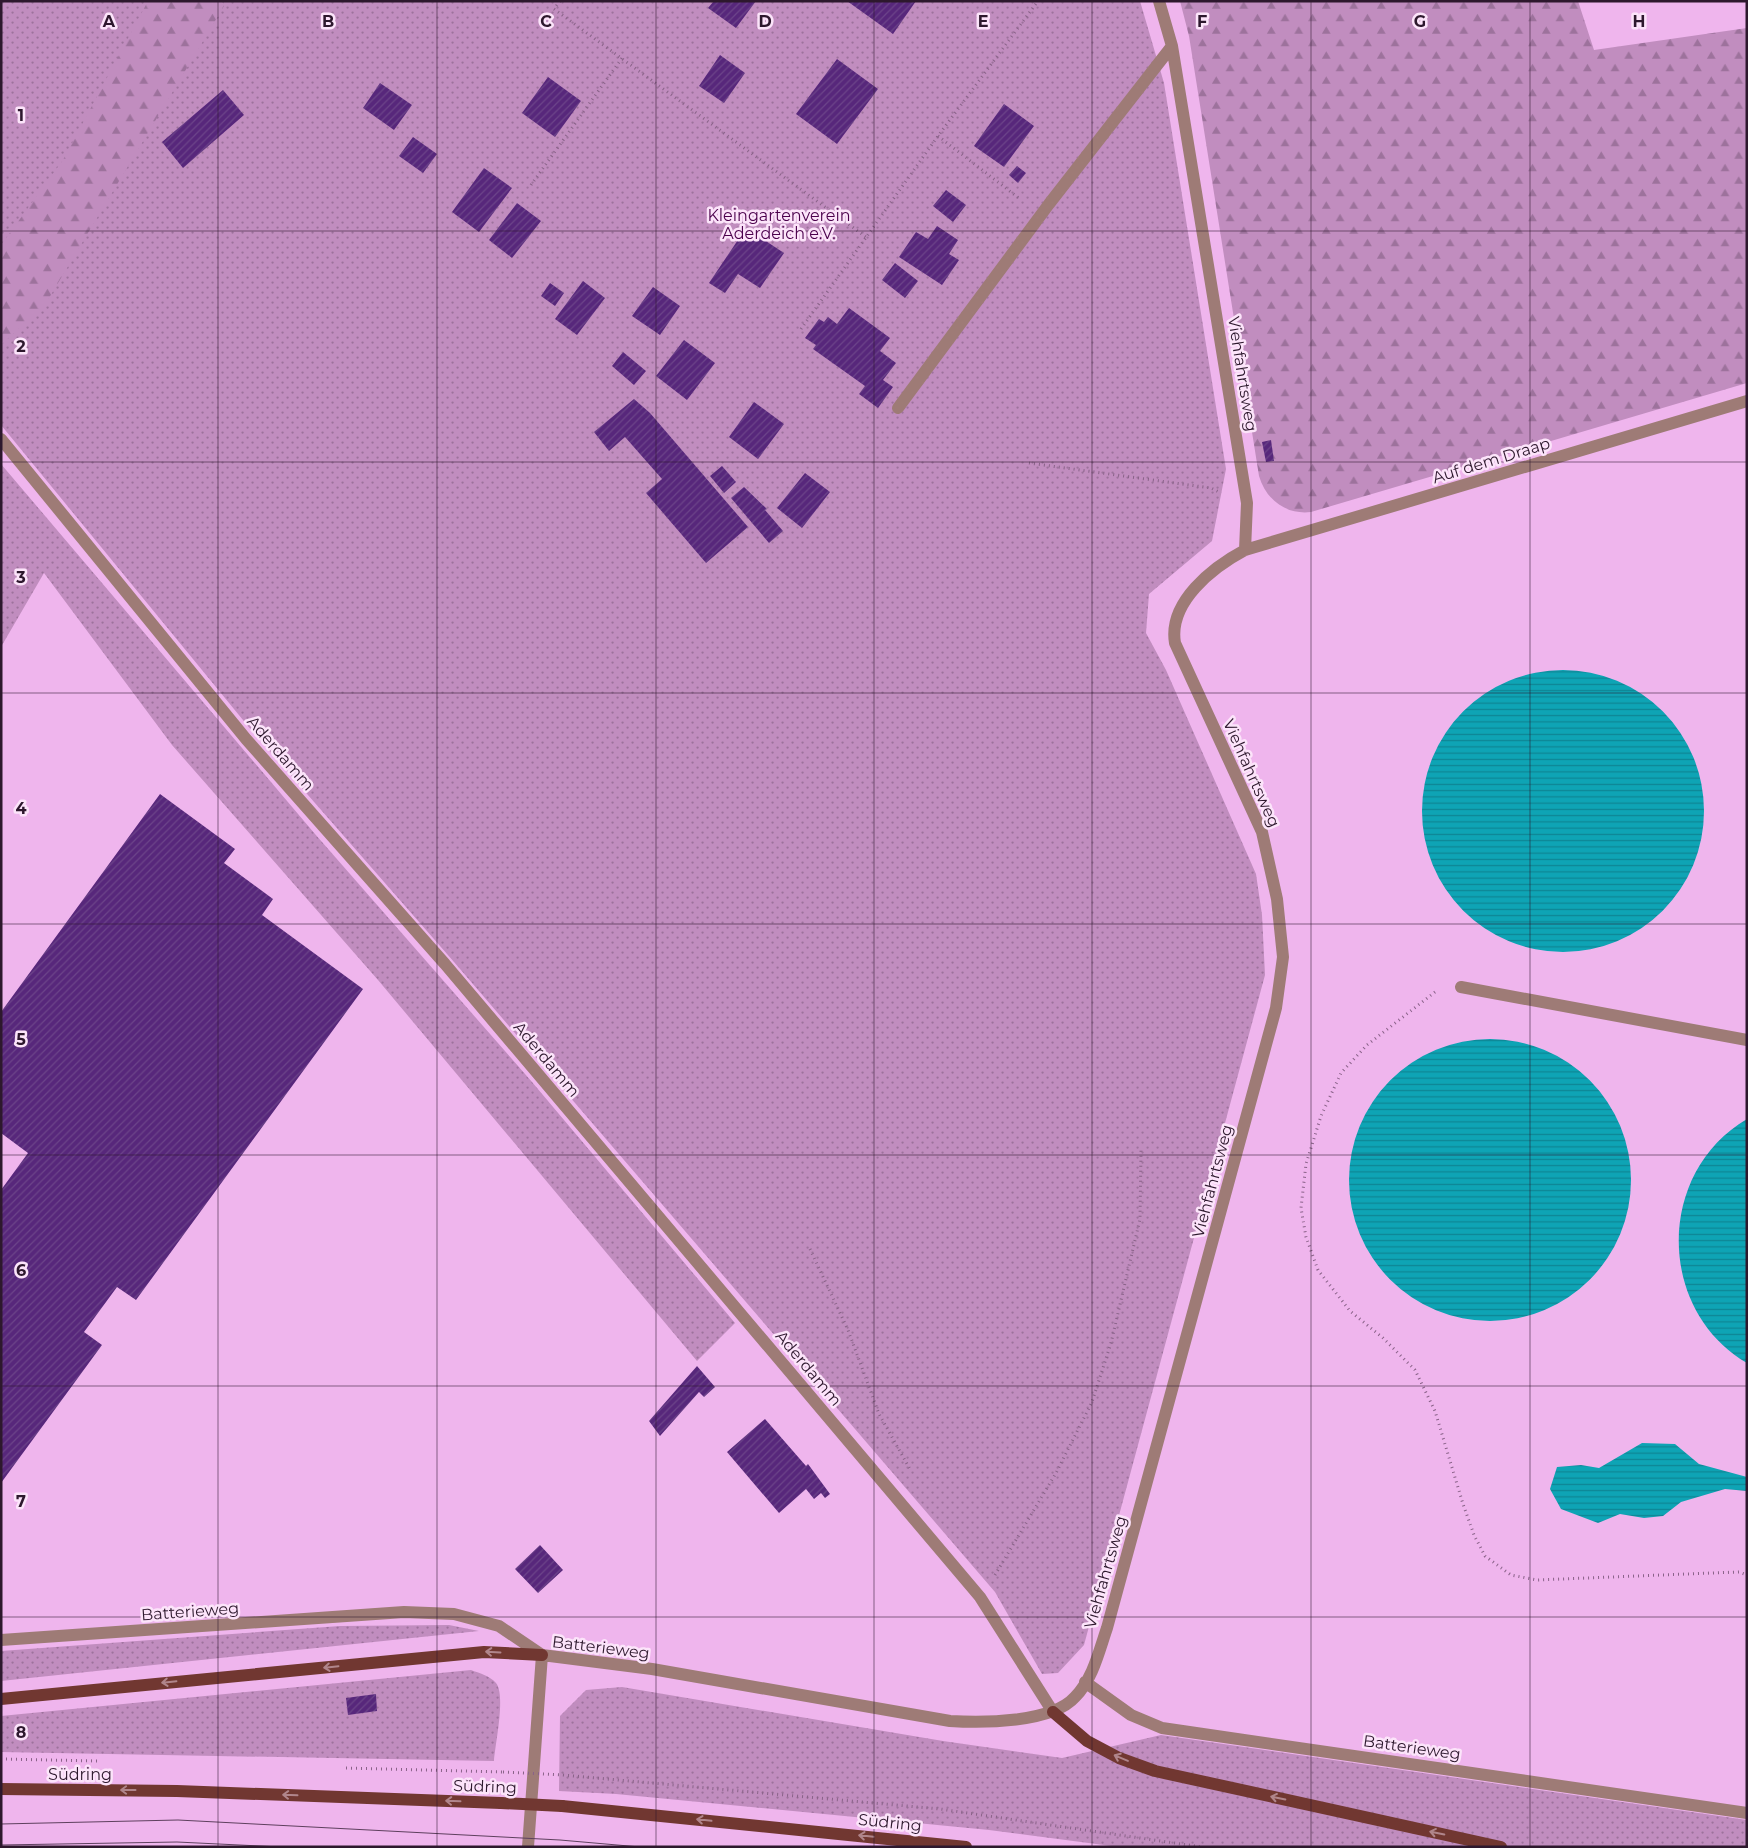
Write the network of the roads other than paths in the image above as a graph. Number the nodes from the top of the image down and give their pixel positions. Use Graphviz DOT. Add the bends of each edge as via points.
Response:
graph roads {
  1 [pos="1159,1"];
  2 [pos="1172,46"];
  3 [pos="1747,401"];
  4 [pos="898,408"];
  5 [pos="1,439"];
  6 [pos="1245,550"];
  7 [pos="1460,986"];
  8 [pos="1747,1040"];
  9 [pos="1,1640"];
  10 [pos="542,1655"];
  11 [pos="1085,1682"];
  12 [pos="1,1699"];
  13 [pos="1053,1712"];
  14 [pos="1,1789"];
  15 [pos="1747,1813"];
  16 [pos="528,1847"];
  17 [pos="966,1847"];
  18 [pos="1501,1847"];
  1 -- 2 [label="street, Viehfahrtsweg"];
  2 -- 4 [label="street"];
  2 -- 6 [label="street, Viehfahrtsweg" via="1248,503"];
  3 -- 6 [label="street, Auf dem Draap"];
  5 -- 13 [label="street, Aderdamm" via="246,739 445,964 980,1596"];
  6 -- 11 [label="street, Viehfahrtsweg" via="1207,574 1182,609 1173,632 1175,643 1262,832 1277,900 1283,957 1276,1008 1107,1628"];
  7 -- 8 [label="street"];
  9 -- 10 [label="street, Batterieweg" via="424,1613 454,1614 499,1626"];
  10 -- 12 [label="main road, one-way" via="484,1652"];
  10 -- 13 [label="street, Batterieweg" via="652,1670 950,1721 991,1723"];
  10 -- 16 [label="street"];
  11 -- 13 [label="street, Viehfahrtsweg" via="1075,1698"];
  11 -- 15 [label="street, Batterieweg" via="1131,1715 1162,1728"];
  18 -- 13 [label="main road, one-way" via="1155,1771 1118,1758 1087,1741"];
  17 -- 14 [label="main road, Südring, one-way, bridge" via="562,1806 176,1791"];
}
